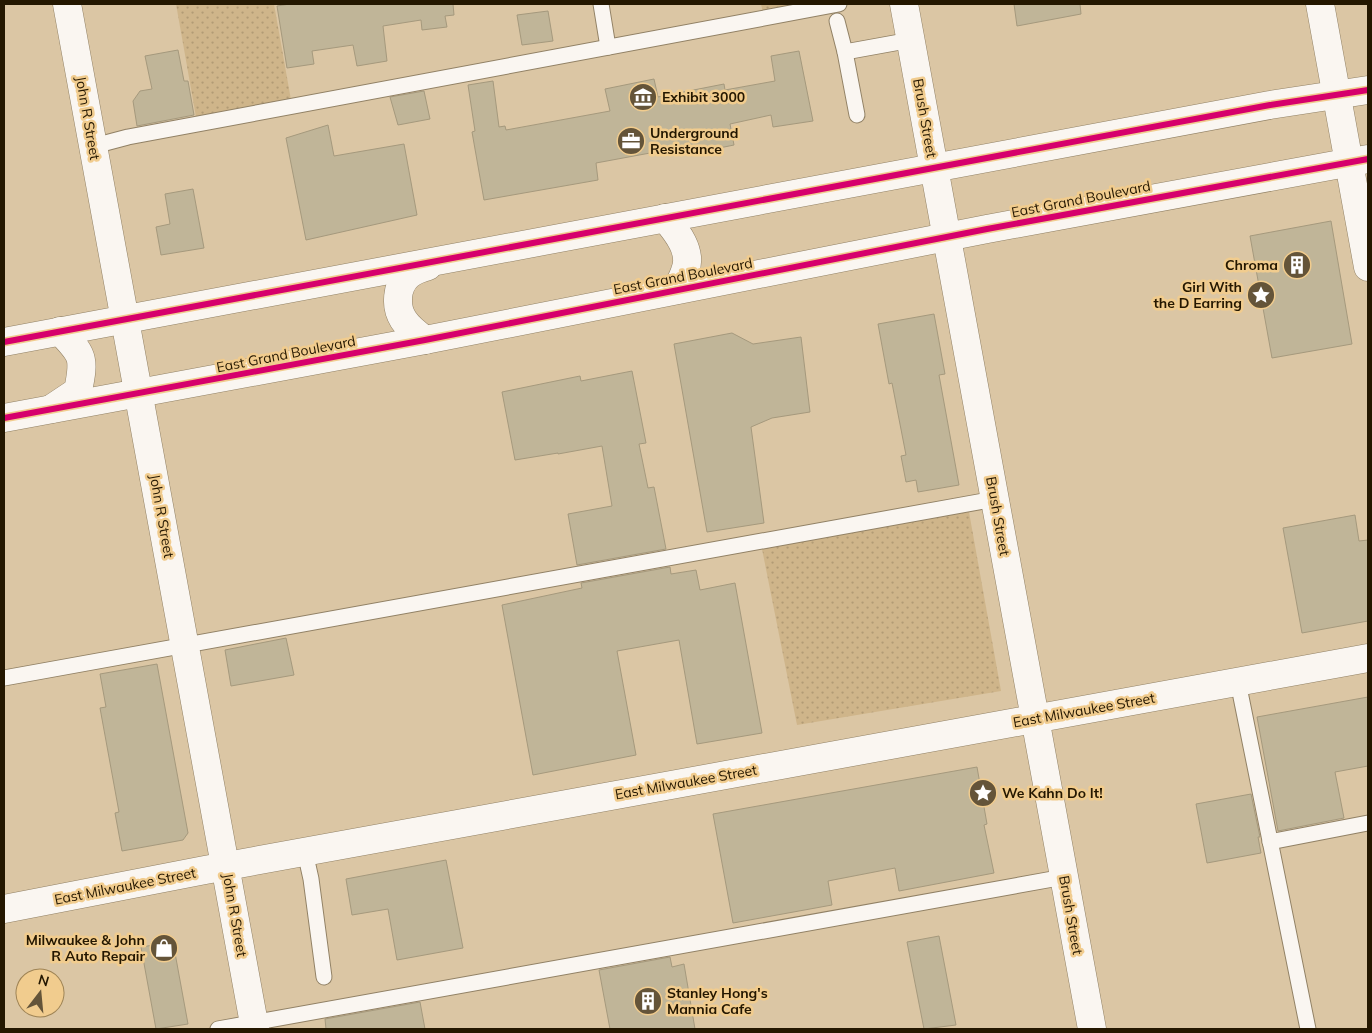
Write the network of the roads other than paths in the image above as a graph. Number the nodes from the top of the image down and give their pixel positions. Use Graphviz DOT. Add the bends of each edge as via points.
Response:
graph roads {
  1 [pos="67,4"];
  2 [pos="601,4"];
  3 [pos="839,4"];
  4 [pos="904,4"];
  5 [pos="1320,4"];
  6 [pos="838,21"];
  7 [pos="911,40"];
  8 [pos="608,47"];
  9 [pos="845,52"];
  10 [pos="1368,90"];
  11 [pos="1337,96"];
  12 [pos="856,115"];
  13 [pos="94,146"];
  14 [pos="1359,161"];
  15 [pos="934,168"];
  16 [pos="665,218"];
  17 [pos="947,237"];
  18 [pos="438,261"];
  19 [pos="1368,267"];
  20 [pos="676,290"];
  21 [pos="126,319"];
  22 [pos="60,331"];
  23 [pos="425,340"];
  24 [pos="4,342"];
  25 [pos="139,394"];
  26 [pos="50,410"];
  27 [pos="4,418"];
  28 [pos="995,499"];
  29 [pos="186,645"];
  30 [pos="1368,658"];
  31 [pos="4,678"];
  32 [pos="1238,682"];
  33 [pos="1035,719"];
  34 [pos="1368,823"];
  35 [pos="1270,842"];
  36 [pos="305,852"];
  37 [pos="226,866"];
  38 [pos="1064,877"];
  39 [pos="4,909"];
  40 [pos="324,977"];
  41 [pos="254,1026"];
  42 [pos="218,1029"];
  43 [pos="1092,1029"];
  44 [pos="1308,1029"];
  1 -- 13 [label="street, John R Street"];
  2 -- 8 [label="lane"];
  3 -- 8 [label="lane"];
  4 -- 7 [label="street, Brush Street"];
  5 -- 11 [label="street"];
  6 -- 9 [label="lane"];
  7 -- 9 [label="lane"];
  7 -- 15 [label="street, Brush Street"];
  8 -- 13 [label="lane"];
  9 -- 12 [label="lane"];
  10 -- 11 [label="street"];
  11 -- 14 [label="street"];
  11 -- 15 [label="street" via="1270,105"];
  13 -- 21 [label="street, John R Street"];
  14 -- 17 [label="street, East Grand Boulevard"];
  14 -- 19 [label="street"];
  15 -- 16 [label="street"];
  15 -- 17 [label="street, Brush Street"];
  16 -- 18 [label="street"];
  16 -- 20 [label="street" via="679,234 686,252 686,269"];
  17 -- 20 [label="street, East Grand Boulevard"];
  17 -- 28 [label="street, Brush Street"];
  18 -- 21 [label="street"];
  18 -- 23 [label="street" via="412,272 401,284 397,302 410,329"];
  20 -- 23 [label="street, East Grand Boulevard"];
  21 -- 22 [label="street"];
  21 -- 25 [label="street, John R Street"];
  22 -- 24 [label="street"];
  22 -- 26 [label="street" via="78,349 83,368 78,391"];
  23 -- 25 [label="street, East Grand Boulevard"];
  25 -- 26 [label="street, East Grand Boulevard"];
  25 -- 29 [label="street, John R Street"];
  26 -- 27 [label="street, East Grand Boulevard"];
  28 -- 29 [label="lane"];
  28 -- 33 [label="street, Brush Street"];
  29 -- 31 [label="lane"];
  29 -- 37 [label="street, John R Street"];
  30 -- 32 [label="street, East Milwaukee Street"];
  32 -- 33 [label="street, East Milwaukee Street"];
  32 -- 35 [label="lane"];
  33 -- 36 [label="street, East Milwaukee Street"];
  33 -- 38 [label="street, Brush Street"];
  34 -- 35 [label="lane"];
  35 -- 44 [label="lane"];
  36 -- 37 [label="street, East Milwaukee Street"];
  36 -- 40 [label="lane"];
  37 -- 39 [label="street, East Milwaukee Street"];
  37 -- 41 [label="street, John R Street"];
  38 -- 41 [label="lane"];
  38 -- 43 [label="street, Brush Street"];
  41 -- 42 [label="lane"];
}
